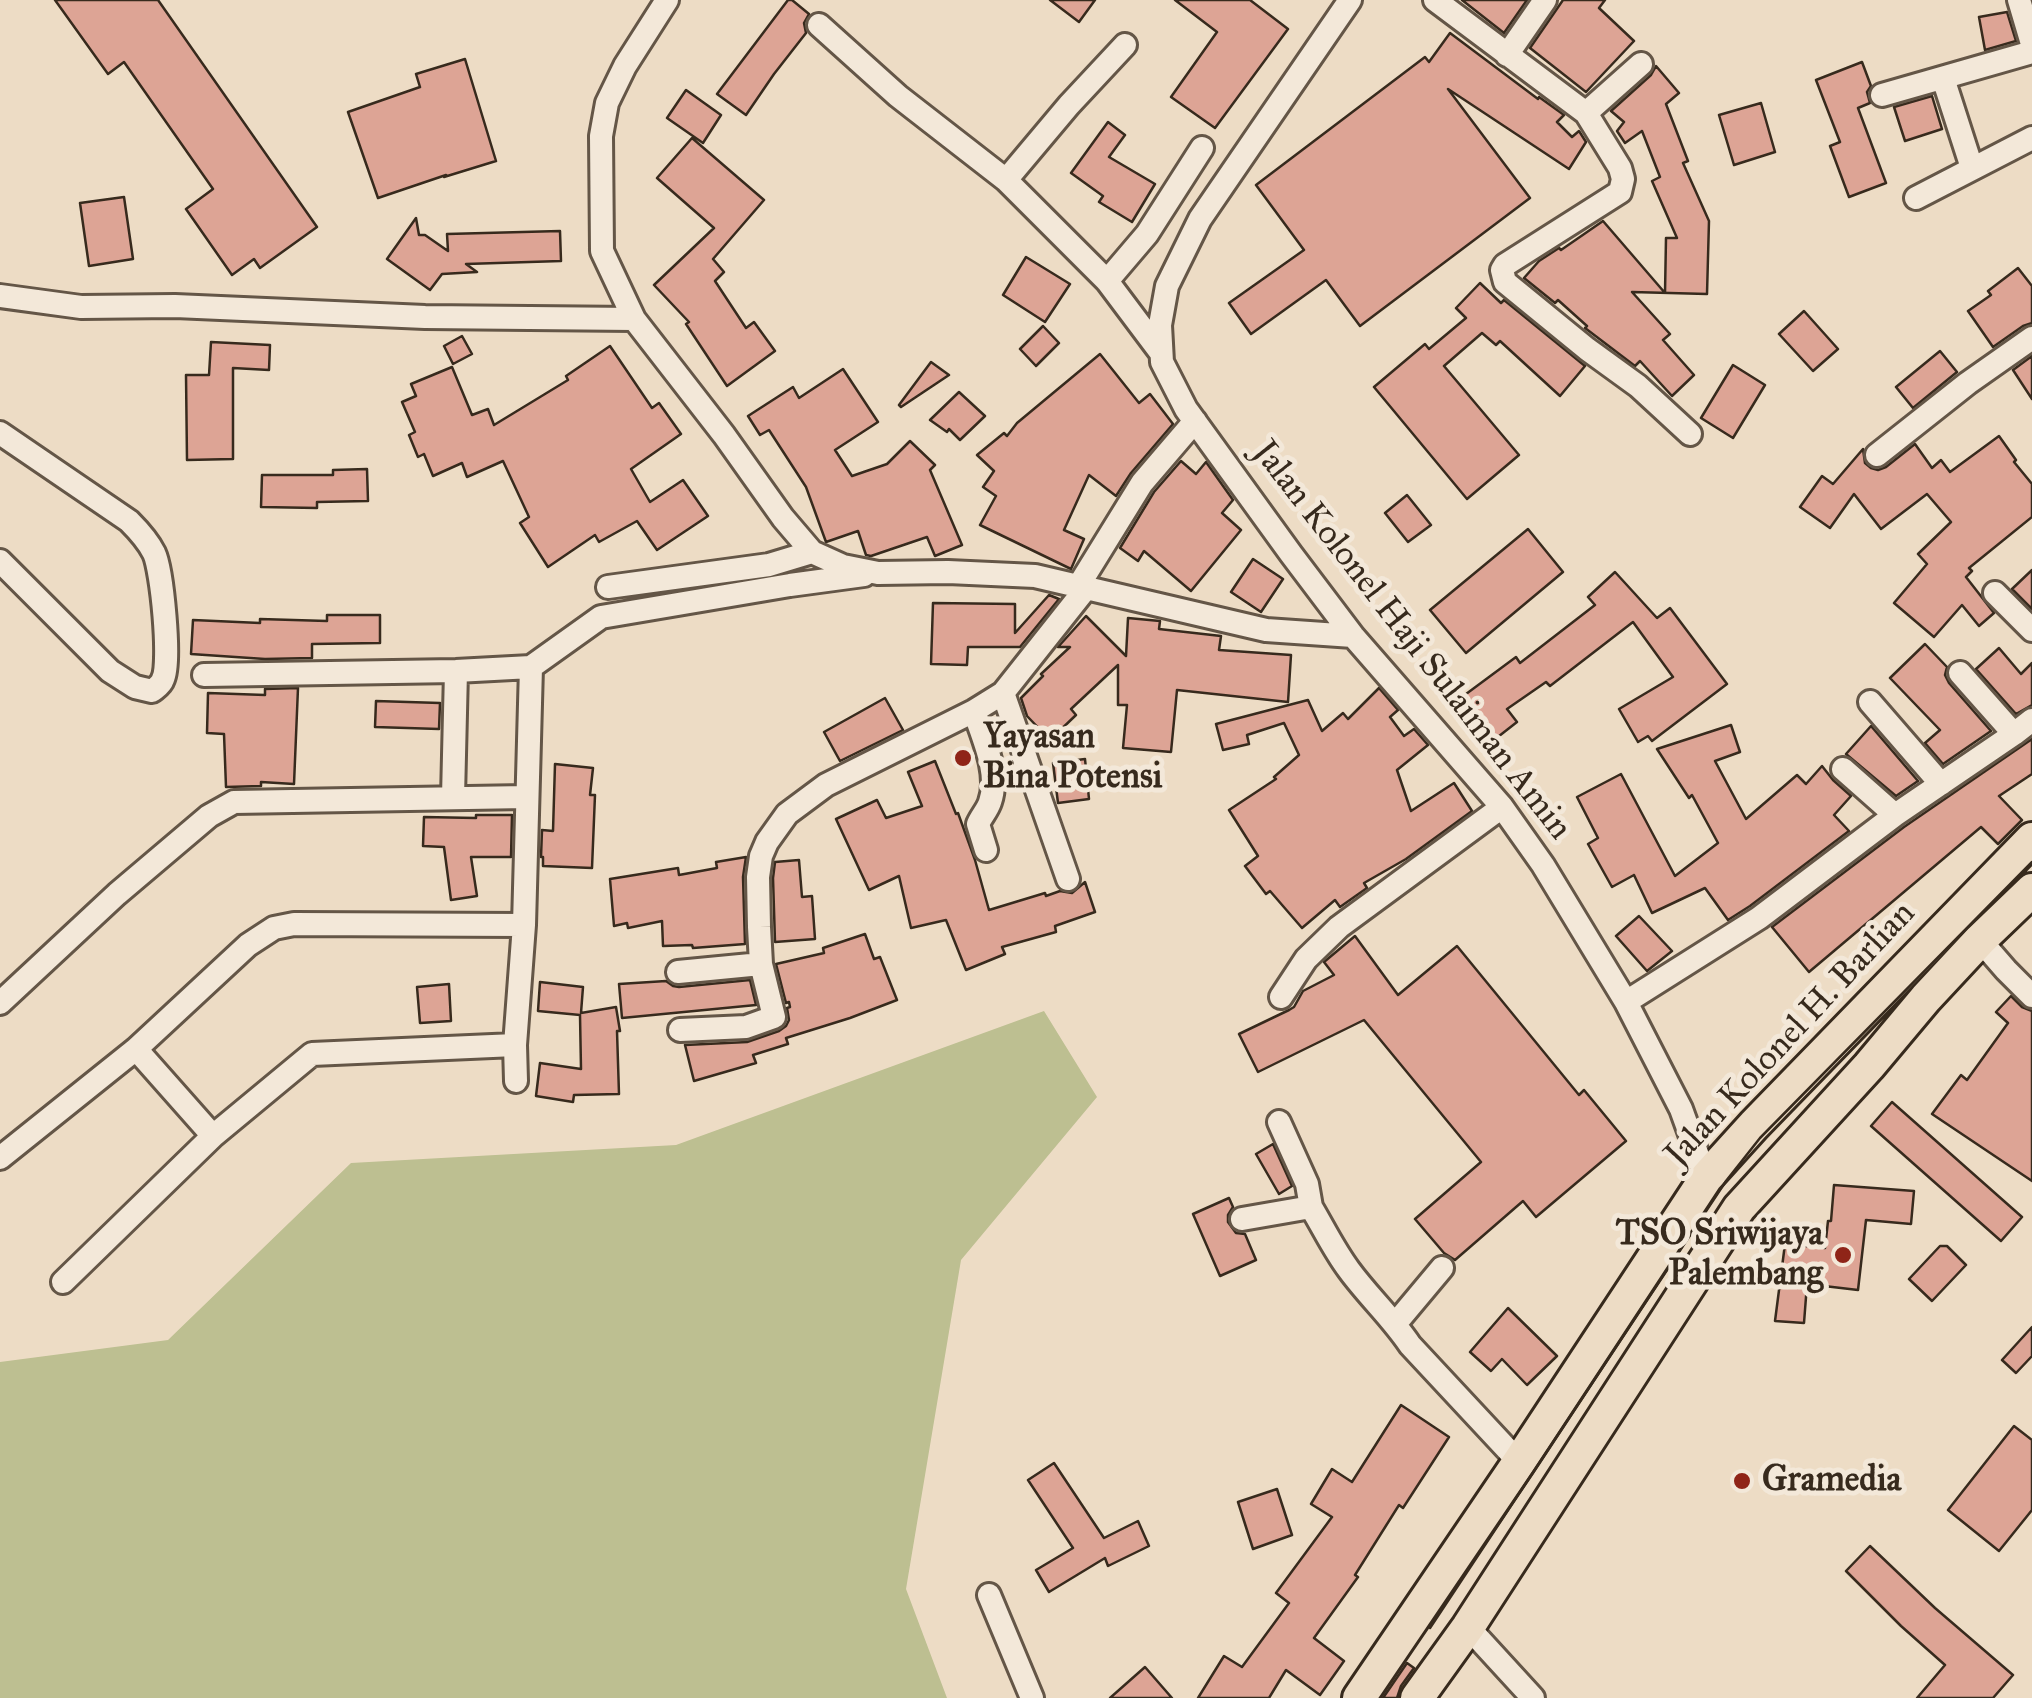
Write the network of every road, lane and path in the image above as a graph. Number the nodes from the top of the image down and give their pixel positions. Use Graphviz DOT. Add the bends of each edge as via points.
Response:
graph roads {
  1 [pos="666,0"];
  2 [pos="1350,0"];
  3 [pos="1435,0"];
  4 [pos="1545,0"];
  5 [pos="2019,0"];
  6 [pos="818,24"];
  7 [pos="2032,44"];
  8 [pos="1125,45"];
  9 [pos="2032,52"];
  10 [pos="1507,55"];
  11 [pos="1642,64"];
  12 [pos="1942,78"];
  13 [pos="1882,95"];
  14 [pos="1586,113"];
  15 [pos="2032,138"];
  16 [pos="1202,148"];
  17 [pos="1972,168"];
  18 [pos="1006,180"];
  19 [pos="1916,198"];
  20 [pos="1108,281"];
  21 [pos="0,296"];
  22 [pos="634,319"];
  23 [pos="2032,338"];
  24 [pos="1162,353"];
  25 [pos="1194,421"];
  26 [pos="0,433"];
  27 [pos="1690,434"];
  28 [pos="1877,455"];
  29 [pos="812,552"];
  30 [pos="0,561"];
  31 [pos="878,574"];
  32 [pos="1083,586"];
  33 [pos="608,587"];
  34 [pos="1996,593"];
  35 [pos="2032,630"];
  36 [pos="1353,636"];
  37 [pos="532,667"];
  38 [pos="456,671"];
  39 [pos="1960,673"];
  40 [pos="204,675"];
  41 [pos="1003,693"];
  42 [pos="1870,702"];
  43 [pos="974,711"];
  44 [pos="2023,727"];
  45 [pos="1842,769"];
  46 [pos="1942,784"];
  47 [pos="454,797"];
  48 [pos="526,797"];
  49 [pos="1502,807"];
  50 [pos="1895,815"];
  51 [pos="2032,839"];
  52 [pos="986,850"];
  53 [pos="1068,879"];
  54 [pos="2032,890"];
  55 [pos="524,926"];
  56 [pos="1980,940"];
  57 [pos="760,964"];
  58 [pos="678,972"];
  59 [pos="1281,996"];
  60 [pos="2032,996"];
  61 [pos="1626,1002"];
  62 [pos="0,1003"];
  63 [pos="680,1030"];
  64 [pos="516,1045"];
  65 [pos="136,1049"];
  66 [pos="516,1081"];
  67 [pos="1279,1122"];
  68 [pos="213,1136"];
  69 [pos="0,1158"];
  70 [pos="1706,1178"];
  71 [pos="1311,1206"];
  72 [pos="1242,1218"];
  73 [pos="1442,1268"];
  74 [pos="63,1282"];
  75 [pos="1396,1323"];
  76 [pos="1519,1462"];
  77 [pos="994,1606"];
  78 [pos="1468,1626"];
  79 [pos="1032,1698"];
  80 [pos="1359,1698"];
  81 [pos="1417,1698"];
  82 [pos="1533,1698"];
  1 -- 22 [label="street" via="607,103 600,136 602,251"];
  2 -- 24 [label="street, Jalan Kolonel Haji Sulaiman Amin" via="1200,219 1167,286"];
  3 -- 10 [label="street"];
  4 -- 10 [label="street"];
  5 -- 7 [label="street"];
  6 -- 18 [label="street"];
  8 -- 18 [label="street"];
  9 -- 12 [label="street"];
  10 -- 14 [label="street"];
  11 -- 14 [label="street"];
  12 -- 13 [label="street"];
  12 -- 17 [label="street"];
  14 -- 27 [label="street" via="1620,168 1620,192 1505,265 1502,276"];
  15 -- 17 [label="street"];
  16 -- 20 [label="street"];
  17 -- 19 [label="street"];
  18 -- 20 [label="street"];
  20 -- 24 [label="street"];
  21 -- 22 [label="street" via="82,307"];
  22 -- 29 [label="street"];
  23 -- 28 [label="street"];
  24 -- 25 [label="street, Jalan Kolonel Haji Sulaiman Amin"];
  25 -- 32 [label="street" via="1142,484"];
  25 -- 36 [label="street, Jalan Kolonel Haji Sulaiman Amin"];
  26 -- 30 [label="street" via="129,522 156,556 167,661 158,687 144,691 110,671"];
  29 -- 31 [label="street"];
  29 -- 33 [label="street" via="769,565"];
  31 -- 32 [label="street" via="1036,576"];
  31 -- 37 [label="street" via="601,617"];
  32 -- 36 [label="street" via="1266,630"];
  32 -- 41 [label="street"];
  34 -- 35 [label="street"];
  36 -- 49 [label="street, Jalan Kolonel Haji Sulaiman Amin"];
  37 -- 38 [label="street"];
  37 -- 48 [label="street"];
  38 -- 40 [label="street"];
  38 -- 47 [label="street"];
  39 -- 44 [label="street"];
  41 -- 43 [label="street"];
  41 -- 53 [label="street"];
  42 -- 46 [label="street"];
  43 -- 52 [label="street" via="991,764 990,802 978,824"];
  43 -- 57 [label="street" via="826,785 787,814 761,856"];
  44 -- 46 [label="street"];
  45 -- 50 [label="street"];
  46 -- 50 [label="street"];
  47 -- 48 [label="street"];
  47 -- 62 [label="street" via="234,802 117,894"];
  48 -- 55 [label="street"];
  49 -- 59 [label="street" via="1339,927"];
  49 -- 61 [label="street, Jalan Kolonel Haji Sulaiman Amin"];
  50 -- 61 [label="street" via="1759,918"];
  51 -- 70 [label="highway, Jalan Kolonel H. Barlian"];
  54 -- 56 [label="highway"];
  55 -- 64 [label="street"];
  55 -- 65 [label="street" via="274,928"];
  56 -- 60 [label="street"];
  56 -- 78 [label="highway" via="1739,1208"];
  57 -- 58 [label="street"];
  57 -- 63 [label="street" via="773,1018 746,1027"];
  61 -- 70 [label="street, Jalan Kolonel Haji Sulaiman Amin" via="1681,1110"];
  64 -- 66 [label="street"];
  64 -- 68 [label="street" via="312,1054"];
  65 -- 68 [label="street"];
  65 -- 69 [label="street"];
  67 -- 71 [label="street"];
  68 -- 74 [label="street"];
  70 -- 76 [label="highway, Jalan Kolonel H. Barlian"];
  71 -- 72 [label="street"];
  71 -- 75 [label="street" via="1346,1266"];
  73 -- 75 [label="street"];
  75 -- 76 [label="street"];
  76 -- 80 [label="highway, Jalan Kolonel H. Barlian"];
  77 -- 79 [label="street"];
  78 -- 81 [label="highway"];
  78 -- 82 [label="street"];
}
